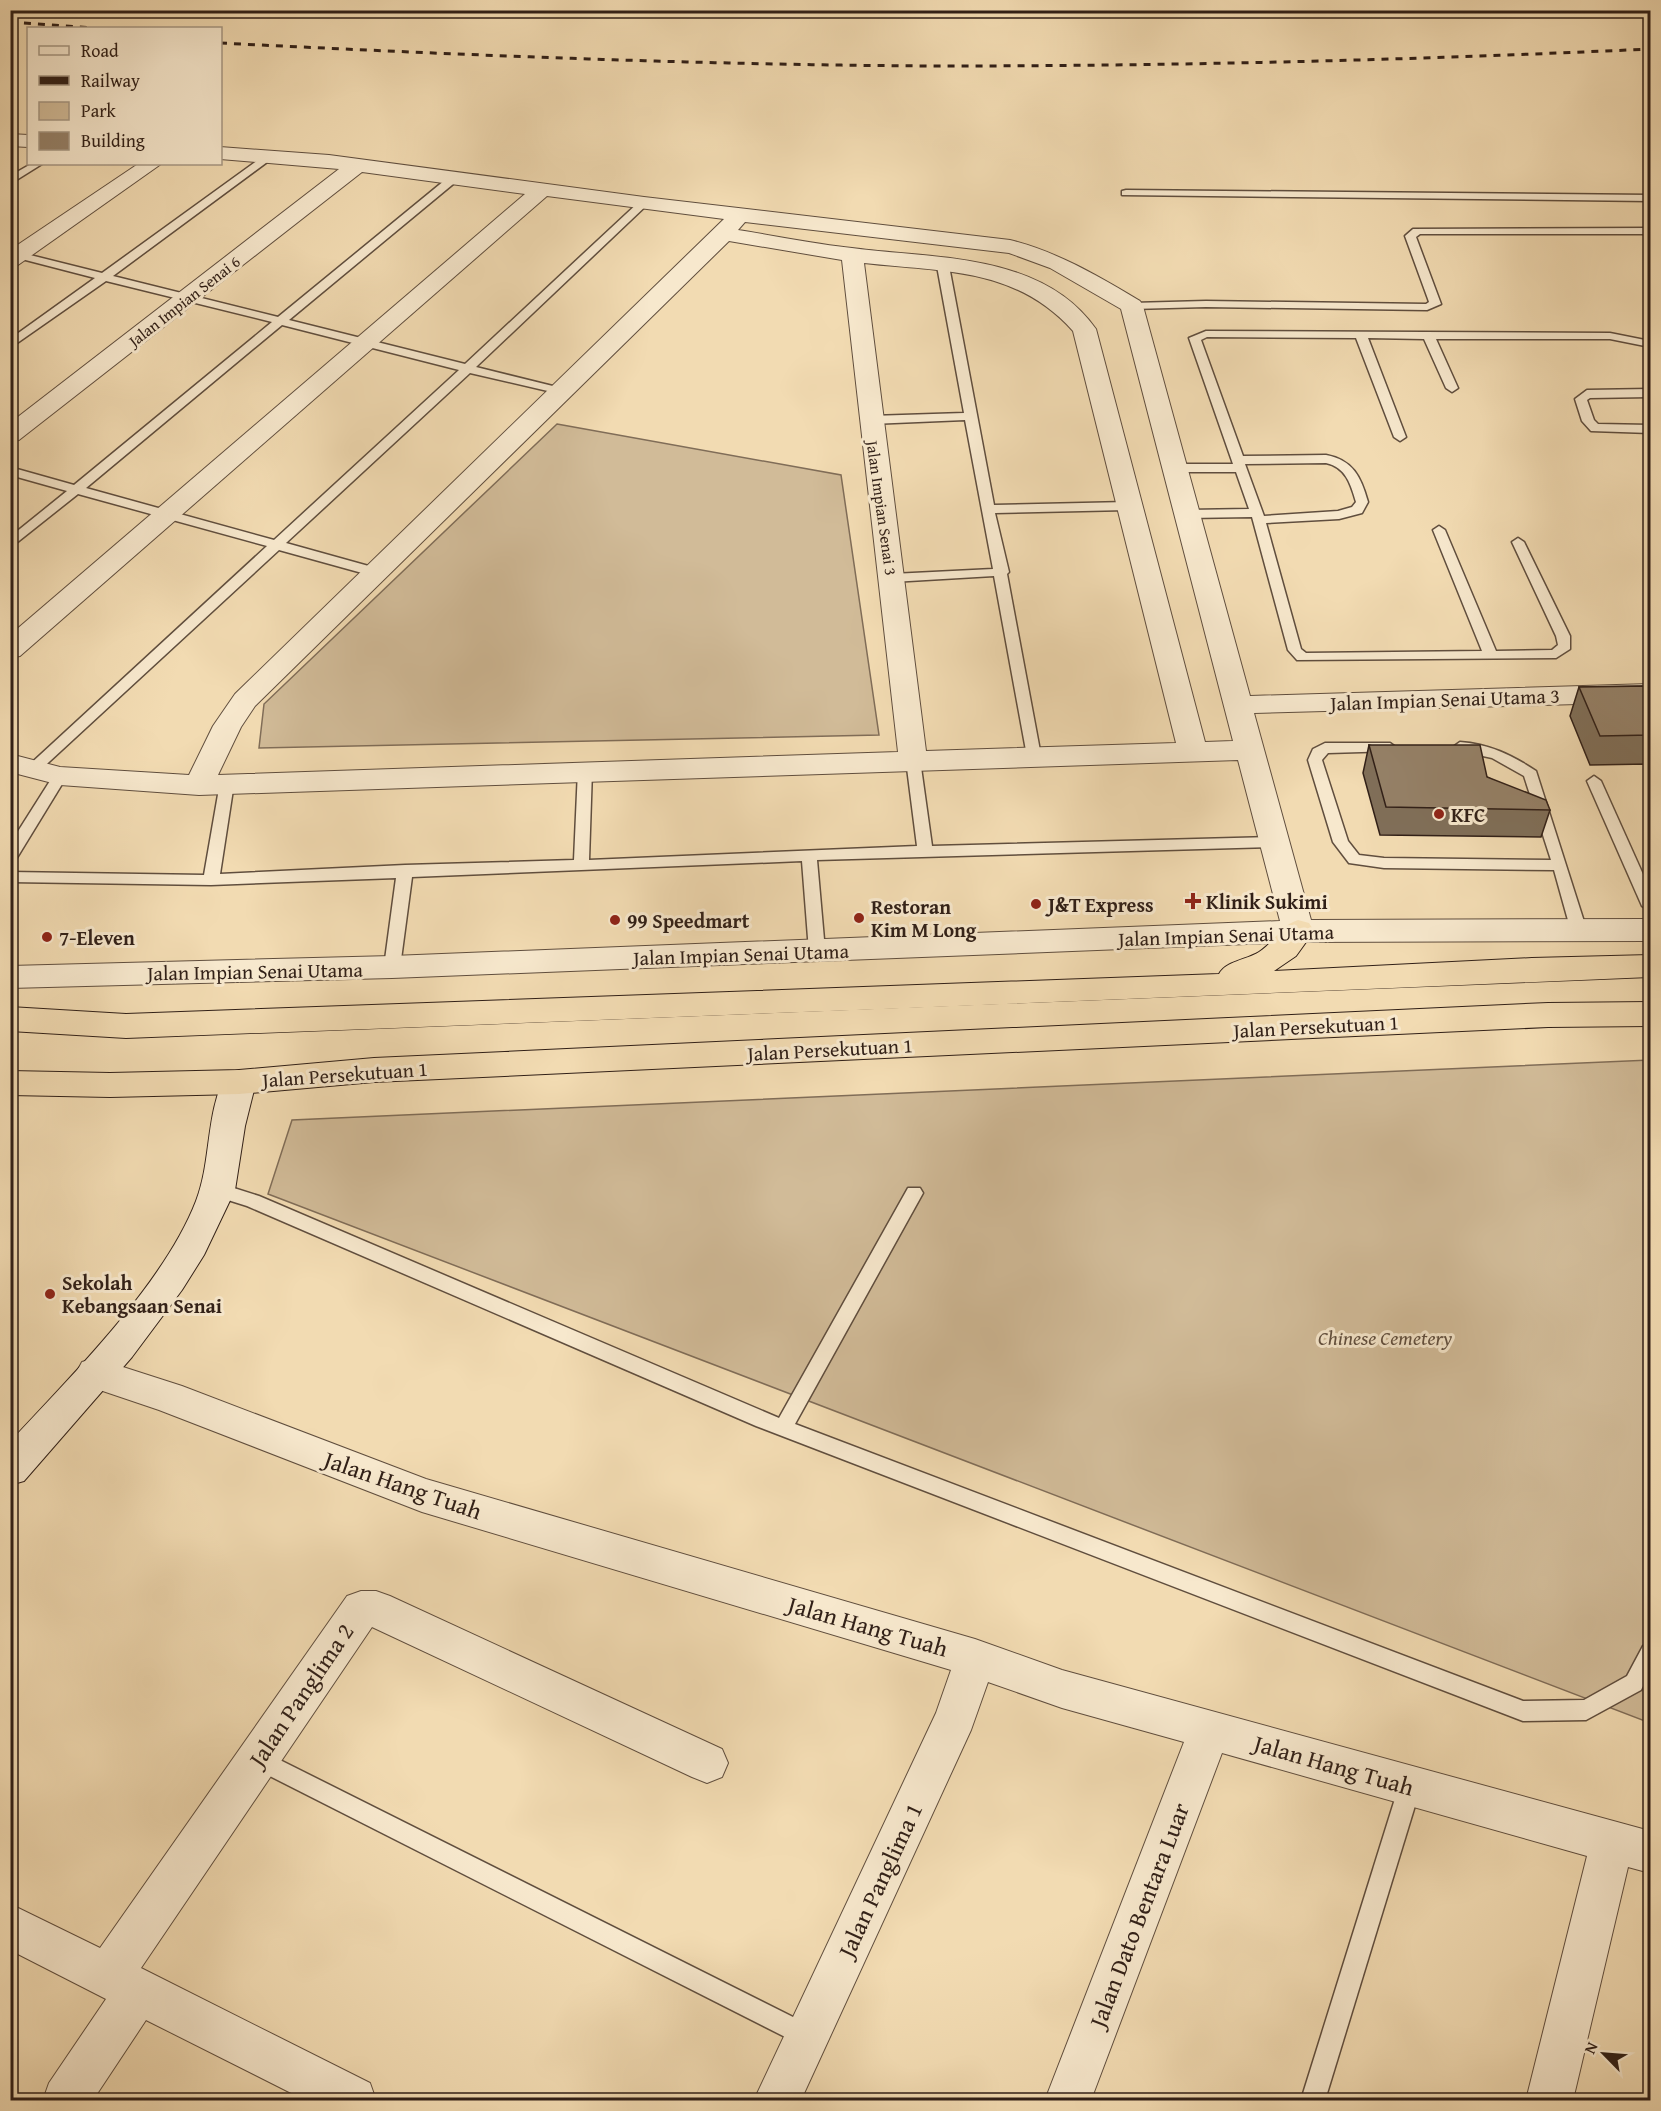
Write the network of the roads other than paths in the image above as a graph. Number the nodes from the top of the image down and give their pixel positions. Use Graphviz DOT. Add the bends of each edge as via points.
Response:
graph roads {
  1 [pos="10,140"];
  2 [pos="27,141"];
  3 [pos="222,153"];
  4 [pos="269,157"];
  5 [pos="35,165"];
  6 [pos="150,165"];
  7 [pos="357,165"];
  8 [pos="454,178"];
  9 [pos="10,181"];
  10 [pos="542,190"];
  11 [pos="1126,193"];
  12 [pos="1650,198"];
  13 [pos="644,203"];
  14 [pos="741,213"];
  15 [pos="1650,231"];
  16 [pos="724,234"];
  17 [pos="852,255"];
  18 [pos="13,256"];
  19 [pos="943,266"];
  20 [pos="102,277"];
  21 [pos="187,299"];
  22 [pos="1132,306"];
  23 [pos="279,322"];
  24 [pos="1428,334"];
  25 [pos="1361,335"];
  26 [pos="366,343"];
  27 [pos="1647,343"];
  28 [pos="10,345"];
  29 [pos="1650,356"];
  30 [pos="468,368"];
  31 [pos="1452,388"];
  32 [pos="561,392"];
  33 [pos="1650,393"];
  34 [pos="970,416"];
  35 [pos="871,420"];
  36 [pos="1650,429"];
  37 [pos="10,435"];
  38 [pos="1400,437"];
  39 [pos="1241,464"];
  40 [pos="1176,468"];
  41 [pos="10,471"];
  42 [pos="78,489"];
  43 [pos="1127,506"];
  44 [pos="989,509"];
  45 [pos="169,514"];
  46 [pos="1188,514"];
  47 [pos="1258,516"];
  48 [pos="1439,530"];
  49 [pos="1518,542"];
  50 [pos="10,544"];
  51 [pos="275,545"];
  52 [pos="1002,572"];
  53 [pos="378,573"];
  54 [pos="892,578"];
  55 [pos="10,650"];
  56 [pos="1491,655"];
  57 [pos="1650,693"];
  58 [pos="1239,705"];
  59 [pos="1650,707"];
  60 [pos="1570,710"];
  61 [pos="1443,747"];
  62 [pos="1408,748"];
  63 [pos="1251,750"];
  64 [pos="1193,752"];
  65 [pos="1034,756"];
  66 [pos="913,760"];
  67 [pos="21,766"];
  68 [pos="585,770"];
  69 [pos="60,776"];
  70 [pos="1594,781"];
  71 [pos="213,784"];
  72 [pos="1274,842"];
  73 [pos="925,851"];
  74 [pos="10,857"];
  75 [pos="809,857"];
  76 [pos="581,864"];
  77 [pos="1560,865"];
  78 [pos="405,870"];
  79 [pos="10,878"];
  80 [pos="211,879"];
  81 [pos="1647,890"];
  82 [pos="1650,906"];
  83 [pos="1650,930"];
  84 [pos="1298,931"];
  85 [pos="1579,931"];
  86 [pos="817,951"];
  87 [pos="1650,966"];
  88 [pos="392,968"];
  89 [pos="10,977"];
  90 [pos="1192,987"];
  91 [pos="1650,1014"];
  92 [pos="10,1019"];
  93 [pos="239,1082"];
  94 [pos="10,1083"];
  95 [pos="218,1190"];
  96 [pos="914,1193"];
  97 [pos="95,1373"];
  98 [pos="784,1427"];
  99 [pos="10,1469"];
  100 [pos="1650,1653"];
  101 [pos="975,1658"];
  102 [pos="1210,1730"];
  103 [pos="257,1759"];
  104 [pos="707,1762"];
  105 [pos="1410,1786"];
  106 [pos="1631,1847"];
  107 [pos="10,1926"];
  108 [pos="123,1984"];
  109 [pos="807,2036"];
  110 [pos="340,2098"];
  111 [pos="66,2100"];
  112 [pos="777,2100"];
  113 [pos="1068,2100"];
  114 [pos="1313,2100"];
  115 [pos="1550,2100"];
  1 -- 2 [label="street"];
  3 -- 4 [label="street"];
  4 -- 7 [label="street"];
  4 -- 20 [label="lane"];
  5 -- 9 [label="lane"];
  6 -- 18 [label="street"];
  7 -- 8 [label="street"];
  7 -- 21 [label="street, Jalan Impian Senai 6"];
  8 -- 10 [label="street"];
  8 -- 23 [label="lane"];
  10 -- 13 [label="street"];
  10 -- 26 [label="street"];
  11 -- 12 [label="lane"];
  13 -- 14 [label="street"];
  13 -- 30 [label="lane"];
  14 -- 16 [label="street"];
  14 -- 22 [label="street" via="1027,251 1069,268"];
  15 -- 22 [label="lane" via="1417,231 1410,236 1413,249 1435,304 1427,307"];
  16 -- 17 [label="street"];
  16 -- 32 [label="street"];
  17 -- 19 [label="street"];
  17 -- 35 [label="street, Jalan Impian Senai 3"];
  18 -- 20 [label="lane"];
  19 -- 34 [label="lane"];
  19 -- 43 [label="street" via="1011,277 1051,296 1072,313 1084,329"];
  20 -- 21 [label="lane"];
  20 -- 28 [label="lane"];
  21 -- 23 [label="lane"];
  21 -- 37 [label="street, Jalan Impian Senai 6"];
  22 -- 40 [label="street"];
  23 -- 26 [label="lane"];
  23 -- 42 [label="lane"];
  24 -- 25 [label="lane"];
  24 -- 27 [label="lane" via="1610,336"];
  24 -- 31 [label="lane"];
  25 -- 38 [label="lane"];
  25 -- 39 [label="lane" via="1206,334 1195,338"];
  26 -- 30 [label="lane"];
  26 -- 45 [label="street"];
  27 -- 29 [label="lane"];
  30 -- 32 [label="lane"];
  30 -- 51 [label="lane"];
  32 -- 53 [label="street"];
  33 -- 36 [label="lane" via="1587,394 1581,399 1588,421 1595,428"];
  34 -- 35 [label="lane"];
  34 -- 44 [label="lane"];
  35 -- 54 [label="street, Jalan Impian Senai 3"];
  39 -- 40 [label="lane"];
  39 -- 47 [label="lane"];
  39 -- 47 [label="lane" via="1333,460 1346,465 1361,499 1359,509 1350,513"];
  40 -- 46 [label="street"];
  41 -- 42 [label="lane"];
  42 -- 45 [label="lane"];
  42 -- 50 [label="lane"];
  43 -- 44 [label="lane"];
  43 -- 64 [label="street"];
  44 -- 52 [label="lane"];
  45 -- 51 [label="lane"];
  45 -- 55 [label="street"];
  46 -- 47 [label="lane"];
  46 -- 58 [label="street"];
  47 -- 56 [label="lane" via="1295,650 1302,657"];
  48 -- 56 [label="lane"];
  49 -- 56 [label="lane" via="1565,646 1556,654"];
  51 -- 53 [label="lane"];
  51 -- 67 [label="lane"];
  52 -- 54 [label="lane"];
  52 -- 65 [label="lane"];
  53 -- 71 [label="street" via="246,700 227,726"];
  54 -- 66 [label="street, Jalan Impian Senai 3"];
  57 -- 58 [label="street, Jalan Impian Senai Utama 3"];
  58 -- 63 [label="street"];
  59 -- 60 [label="lane"];
  61 -- 77 [label="lane" via="1479,747 1531,774"];
  62 -- 77 [label="lane" via="1325,748 1317,752 1315,760 1341,842 1354,859 1384,863"];
  63 -- 64 [label="street"];
  63 -- 72 [label="street"];
  64 -- 65 [label="street"];
  65 -- 66 [label="street"];
  66 -- 68 [label="street"];
  66 -- 73 [label="lane"];
  67 -- 69 [label="street"];
  68 -- 71 [label="street"];
  68 -- 76 [label="lane"];
  69 -- 71 [label="street"];
  69 -- 74 [label="lane"];
  70 -- 81 [label="lane"];
  71 -- 80 [label="lane"];
  72 -- 73 [label="lane"];
  72 -- 84 [label="street"];
  73 -- 75 [label="lane"];
  75 -- 76 [label="lane"];
  75 -- 86 [label="lane"];
  76 -- 78 [label="lane"];
  77 -- 85 [label="lane"];
  78 -- 80 [label="lane"];
  78 -- 88 [label="lane"];
  79 -- 80 [label="lane"];
  81 -- 82 [label="lane"];
  83 -- 85 [label="street, Jalan Impian Senai Utama"];
  84 -- 85 [label="street, Jalan Impian Senai Utama"];
  84 -- 86 [label="street, Jalan Impian Senai Utama"];
  84 -- 90 [label="highway" via="1272,961"];
  86 -- 88 [label="street, Jalan Impian Senai Utama"];
  87 -- 90 [label="highway"];
  88 -- 89 [label="street, Jalan Impian Senai Utama"];
  90 -- 92 [label="highway" via="126,1026"];
  91 -- 93 [label="highway, Jalan Persekutuan 1" via="410,1068"];
  93 -- 94 [label="highway, Jalan Persekutuan 1"];
  93 -- 95 [label="street" via="227,1126"];
  95 -- 97 [label="street" via="163,1289"];
  95 -- 98 [label="lane" via="253,1201"];
  96 -- 98 [label="lane"];
  97 -- 99 [label="street"];
  97 -- 101 [label="street, Jalan Hang Tuah" via="169,1397 422,1496"];
  98 -- 100 [label="lane" via="1523,1711 1586,1710 1634,1683"];
  101 -- 102 [label="street, Jalan Hang Tuah" via="1062,1689"];
  101 -- 109 [label="street, Jalan Panglima 1" via="956,1716"];
  102 -- 105 [label="street, Jalan Hang Tuah"];
  102 -- 113 [label="street, Jalan Dato Bentara Luar"];
  103 -- 104 [label="street, Jalan Panglima 2" via="356,1613 368,1607"];
  103 -- 108 [label="street, Jalan Panglima 2"];
  103 -- 109 [label="lane"];
  105 -- 106 [label="street, Jalan Hang Tuah"];
  105 -- 114 [label="lane"];
  106 -- 115 [label="street"];
  107 -- 108 [label="street"];
  108 -- 110 [label="street"];
  108 -- 111 [label="street, Jalan Panglima 2"];
  109 -- 112 [label="street, Jalan Panglima 1"];
}
